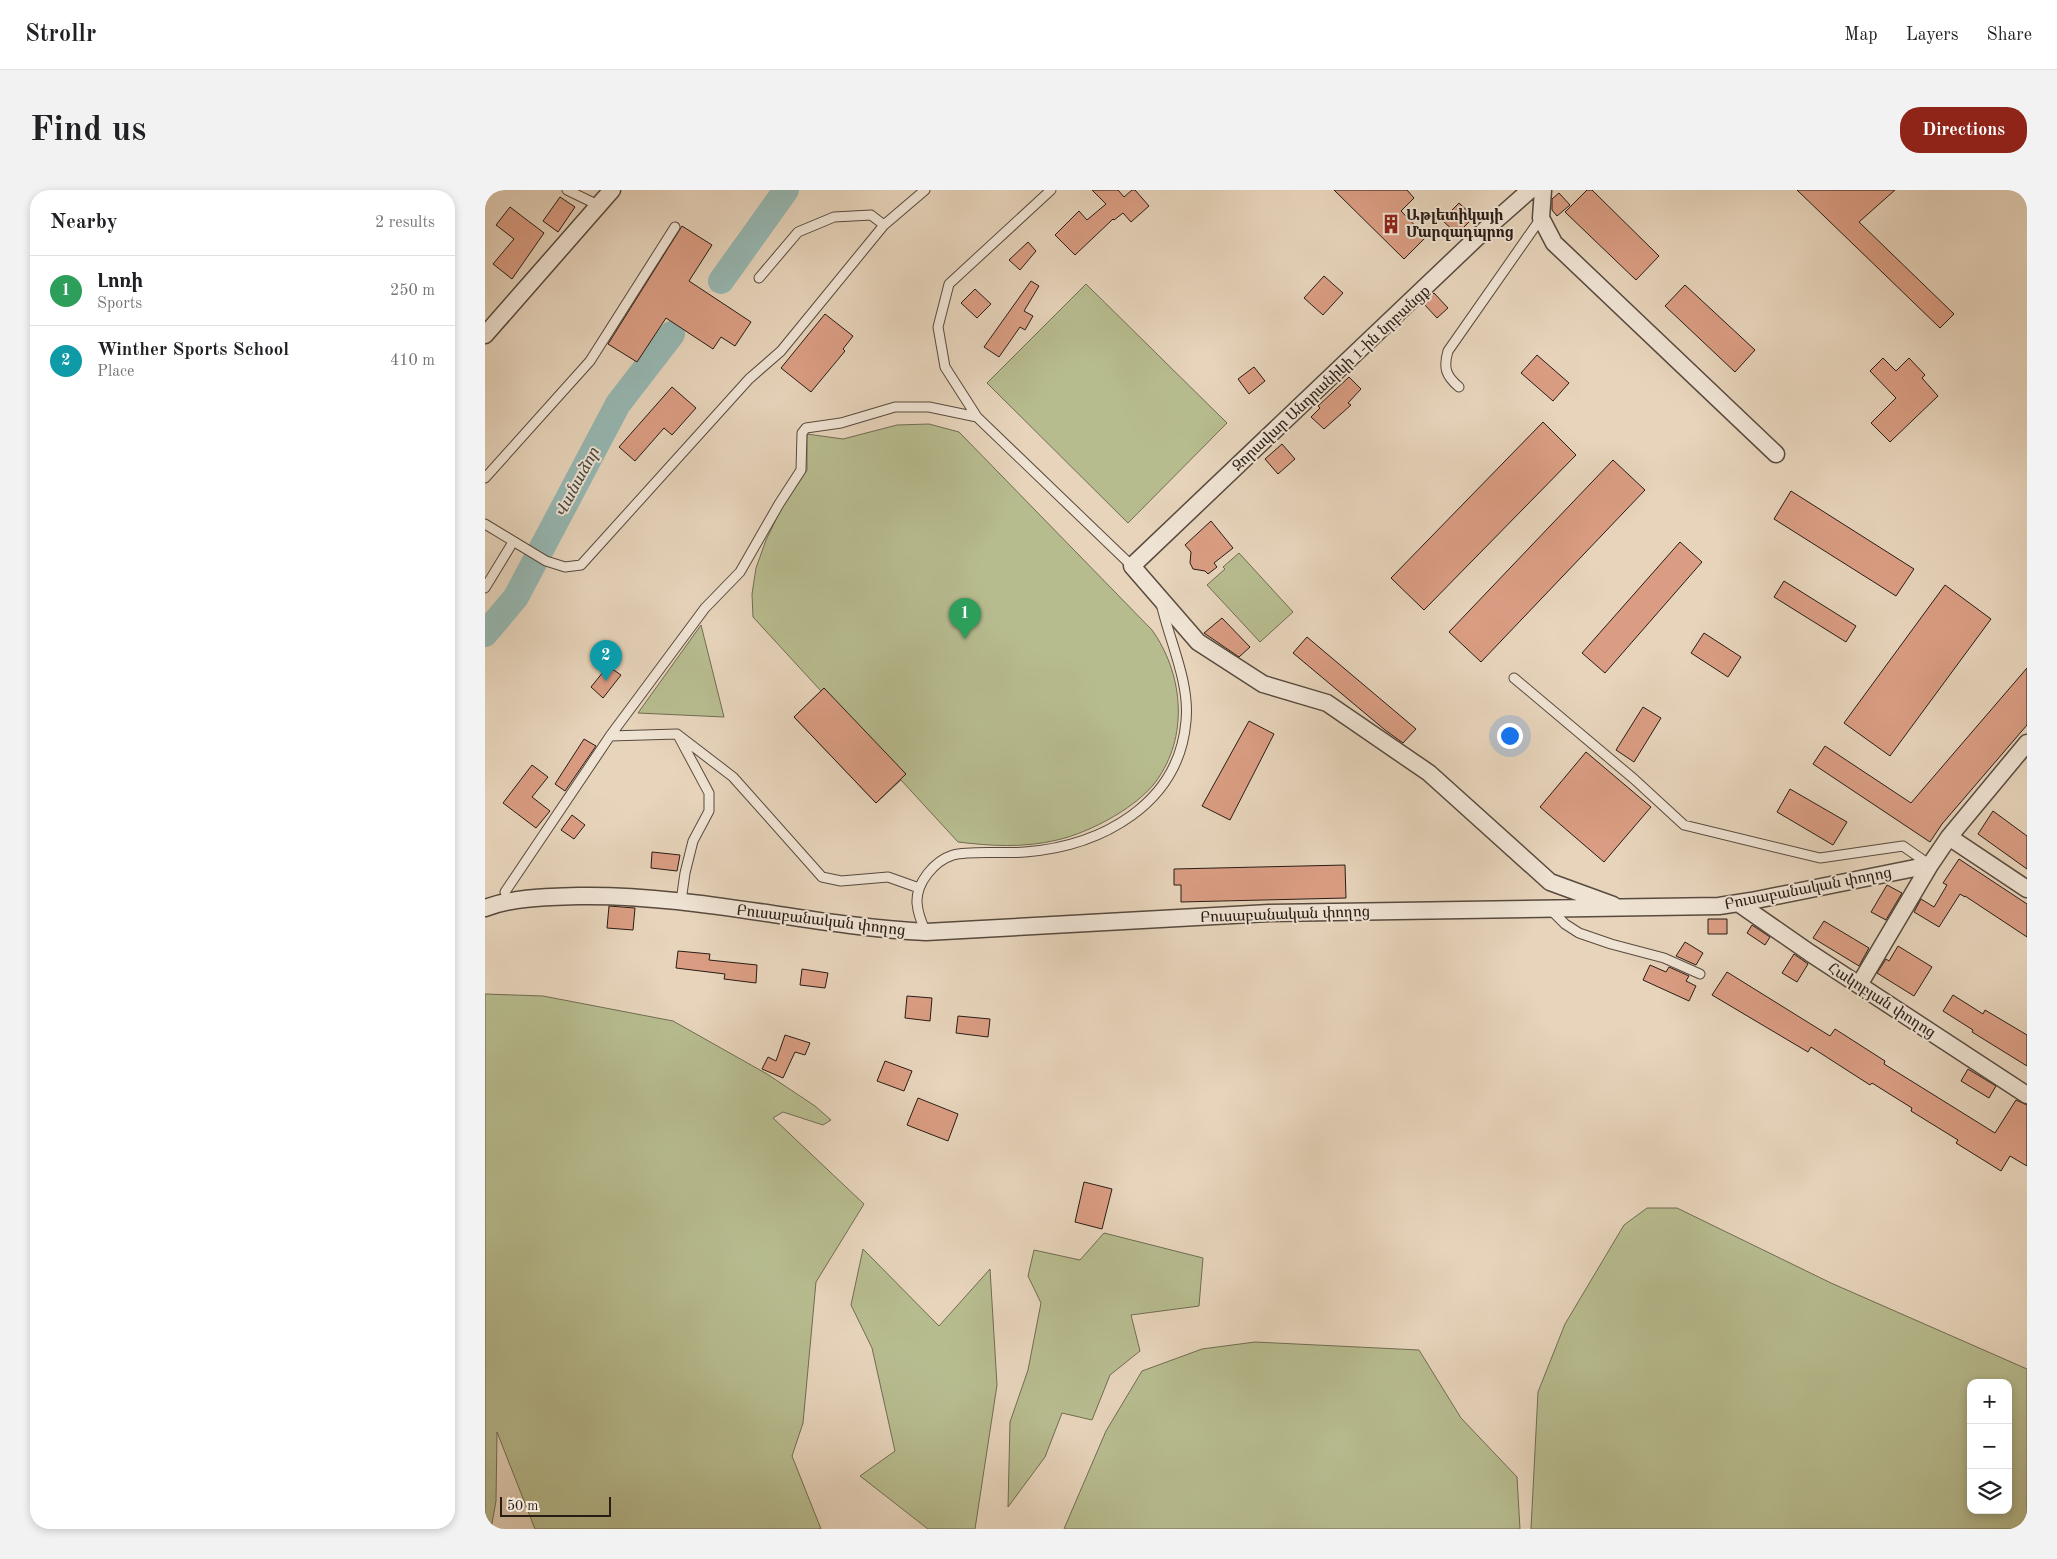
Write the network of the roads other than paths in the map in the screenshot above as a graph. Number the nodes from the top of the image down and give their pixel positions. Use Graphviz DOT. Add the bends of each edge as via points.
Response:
graph roads {
  1 [pos="567,190"];
  2 [pos="612,190"];
  3 [pos="925,190"];
  4 [pos="1051,190"];
  5 [pos="1530,190"];
  6 [pos="1543,190"];
  7 [pos="598,206"];
  8 [pos="1541,218"];
  9 [pos="884,225"];
  10 [pos="675,227"];
  11 [pos="759,278"];
  12 [pos="485,335"];
  13 [pos="1459,387"];
  14 [pos="977,417"];
  15 [pos="1776,454"];
  16 [pos="485,478"];
  17 [pos="485,524"];
  18 [pos="513,542"];
  19 [pos="1132,566"];
  20 [pos="485,588"];
  21 [pos="1160,598"];
  22 [pos="1514,678"];
  23 [pos="677,734"];
  24 [pos="610,736"];
  25 [pos="2027,743"];
  26 [pos="1949,837"];
  27 [pos="1930,865"];
  28 [pos="919,888"];
  29 [pos="2027,888"];
  30 [pos="505,892"];
  31 [pos="681,901"];
  32 [pos="1738,903"];
  33 [pos="485,908"];
  34 [pos="1619,908"];
  35 [pos="1549,909"];
  36 [pos="926,932"];
  37 [pos="1700,974"];
  38 [pos="1859,985"];
  39 [pos="2027,1095"];
  1 -- 7 [label="lane"];
  2 -- 7 [label="street"];
  3 -- 9 [label="lane"];
  4 -- 14 [label="lane" via="949,284 939,327 945,367"];
  5 -- 19 [label="street, Զորավար Անդրանիկի 1-ին նրբանցք"];
  6 -- 8 [label="street"];
  7 -- 12 [label="street"];
  8 -- 13 [label="lane" via="1448,351 1444,363 1450,379"];
  8 -- 15 [label="street" via="1554,243"];
  9 -- 11 [label="lane" via="871,215 834,216 798,232"];
  9 -- 18 [label="lane" via="781,351 749,379 581,565 565,567 546,561"];
  10 -- 16 [label="lane" via="590,361"];
  14 -- 19 [label="lane"];
  14 -- 24 [label="lane" via="929,407 895,407 841,423 806,428 802,433 801,470 740,572 705,608"];
  17 -- 18 [label="lane"];
  18 -- 20 [label="lane"];
  19 -- 21 [label="street"];
  21 -- 28 [label="lane" via="1185,691 1187,720 1181,750 1165,784 1145,807 1116,826 1058,847 1026,852 954,855 937,863"];
  21 -- 34 [label="street" via="1198,642 1263,684 1327,703 1429,773 1551,882"];
  22 -- 27 [label="lane" via="1635,779 1684,825 1820,858 1903,846"];
  23 -- 24 [label="lane"];
  23 -- 28 [label="lane" via="733,777 822,876 841,881 888,877"];
  23 -- 31 [label="lane" via="709,793 709,812 693,841"];
  24 -- 30 [label="lane"];
  25 -- 26 [label="street"];
  26 -- 27 [label="street"];
  26 -- 29 [label="street"];
  27 -- 32 [label="street, Բուսաբանական փողոց"];
  27 -- 38 [label="street"];
  28 -- 36 [label="lane" via="919,917"];
  31 -- 33 [label="street, Բուսաբանական փողոց" via="554,896"];
  31 -- 36 [label="street, Բուսաբանական փողոց" via="875,929"];
  32 -- 34 [label="street, Բուսաբանական փողոց"];
  32 -- 38 [label="street, Հակոբյան փողոց"];
  34 -- 35 [label="street, Բուսաբանական փողոց"];
  35 -- 36 [label="street, Բուսաբանական փողոց" via="1269,913"];
  35 -- 37 [label="lane" via="1579,933 1656,956"];
  38 -- 39 [label="street, Հակոբյան փողոց"];
}
